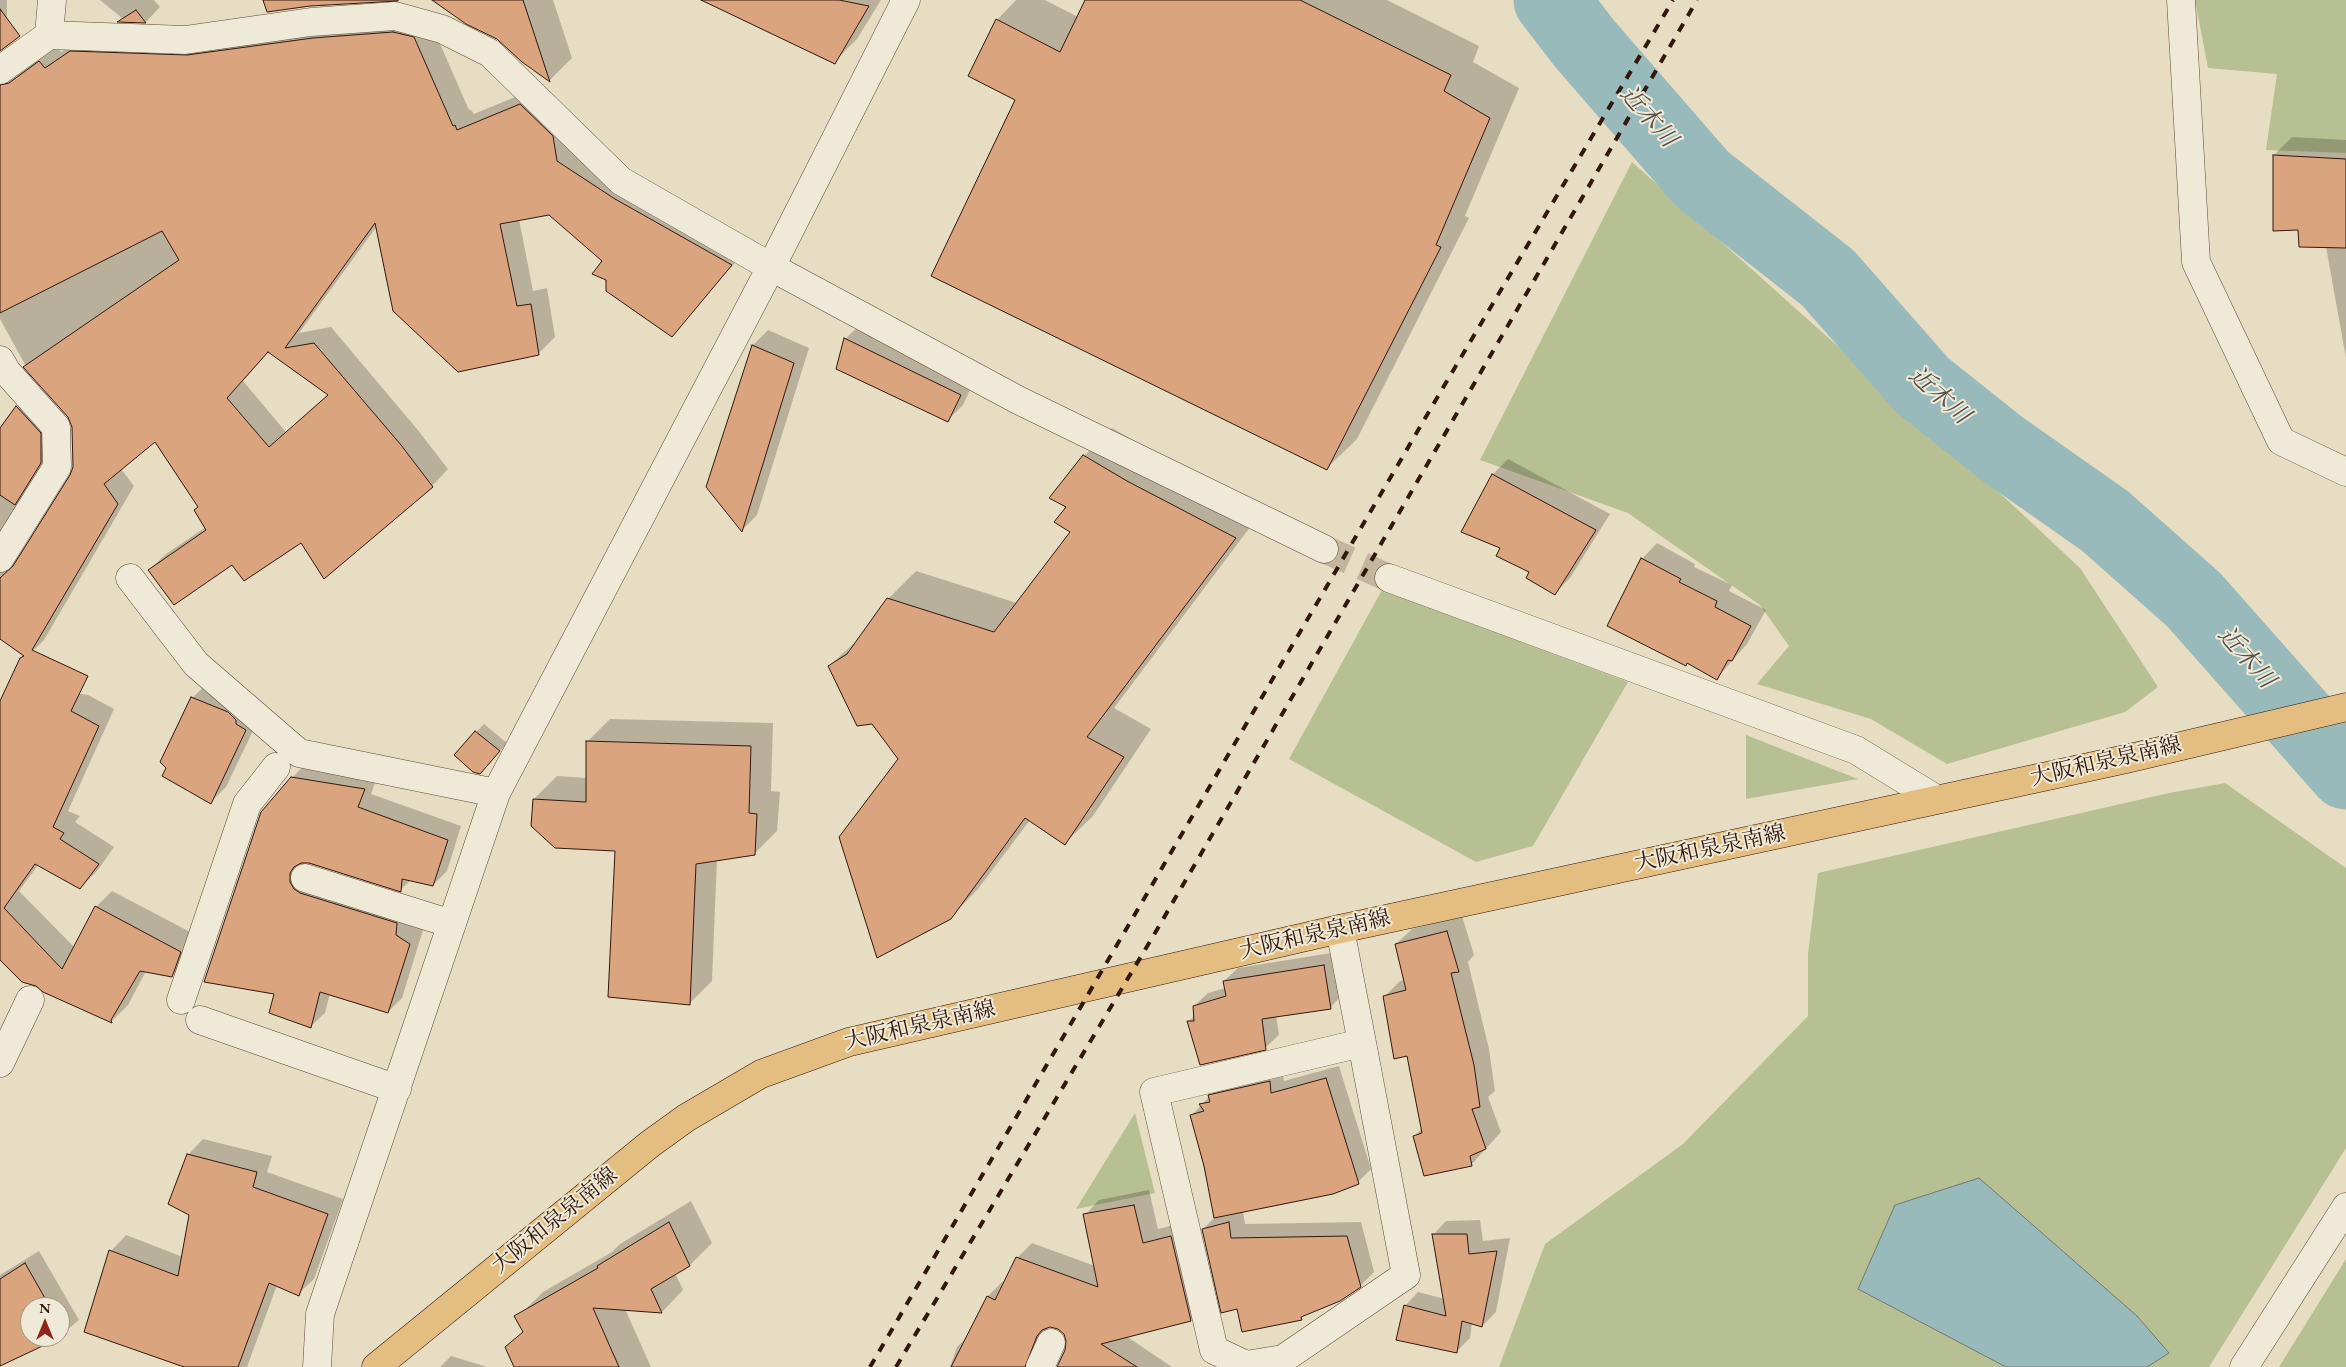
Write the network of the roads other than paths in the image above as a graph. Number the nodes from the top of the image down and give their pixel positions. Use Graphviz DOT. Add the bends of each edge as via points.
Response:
graph roads {
  1 [pos="52,0"];
  2 [pos="906,0"];
  3 [pos="2181,0"];
  4 [pos="392,8"];
  5 [pos="50,36"];
  6 [pos="0,70"];
  7 [pos="771,267"];
  8 [pos="0,360"];
  9 [pos="2346,472"];
  10 [pos="1324,549"];
  11 [pos="0,558"];
  12 [pos="130,578"];
  13 [pos="1389,578"];
  14 [pos="2346,707"];
  15 [pos="276,767"];
  16 [pos="496,792"];
  17 [pos="1936,799"];
  18 [pos="305,878"];
  19 [pos="452,924"];
  20 [pos="1340,929"];
  21 [pos="30,1000"];
  22 [pos="181,1000"];
  23 [pos="200,1020"];
  24 [pos="1362,1043"];
  25 [pos="0,1063"];
  26 [pos="396,1089"];
  27 [pos="2346,1207"];
  28 [pos="1051,1342"];
  29 [pos="317,1367"];
  30 [pos="376,1367"];
  31 [pos="1040,1367"];
  32 [pos="2244,1367"];
  1 -- 5 [label="street"];
  2 -- 7 [label="street"];
  3 -- 9 [label="street" via="2196,262 2281,441"];
  4 -- 5 [label="street" via="185,40"];
  4 -- 7 [label="street" via="490,53 621,181"];
  5 -- 6 [label="street"];
  7 -- 10 [label="street" via="1018,400"];
  7 -- 16 [label="street"];
  8 -- 11 [label="street" via="56,428 57,468"];
  12 -- 16 [label="street" via="196,664 299,753"];
  13 -- 17 [label="street" via="1856,750"];
  14 -- 17 [label="main road, 大阪和泉泉南線" via="2126,759"];
  15 -- 22 [label="street" via="247,804"];
  16 -- 19 [label="street"];
  17 -- 20 [label="main road, 大阪和泉泉南線"];
  18 -- 19 [label="street"];
  19 -- 26 [label="street"];
  20 -- 24 [label="street"];
  20 -- 30 [label="main road, 大阪和泉泉南線" via="849,1042 761,1074 650,1144"];
  21 -- 25 [label="street"];
  23 -- 26 [label="street"];
  24 -- 24 [label="street" via="1154,1092 1214,1350 1246,1365 1284,1359 1406,1275"];
  26 -- 29 [label="street" via="320,1314"];
  27 -- 32 [label="street"];
  28 -- 31 [label="street"];
}
